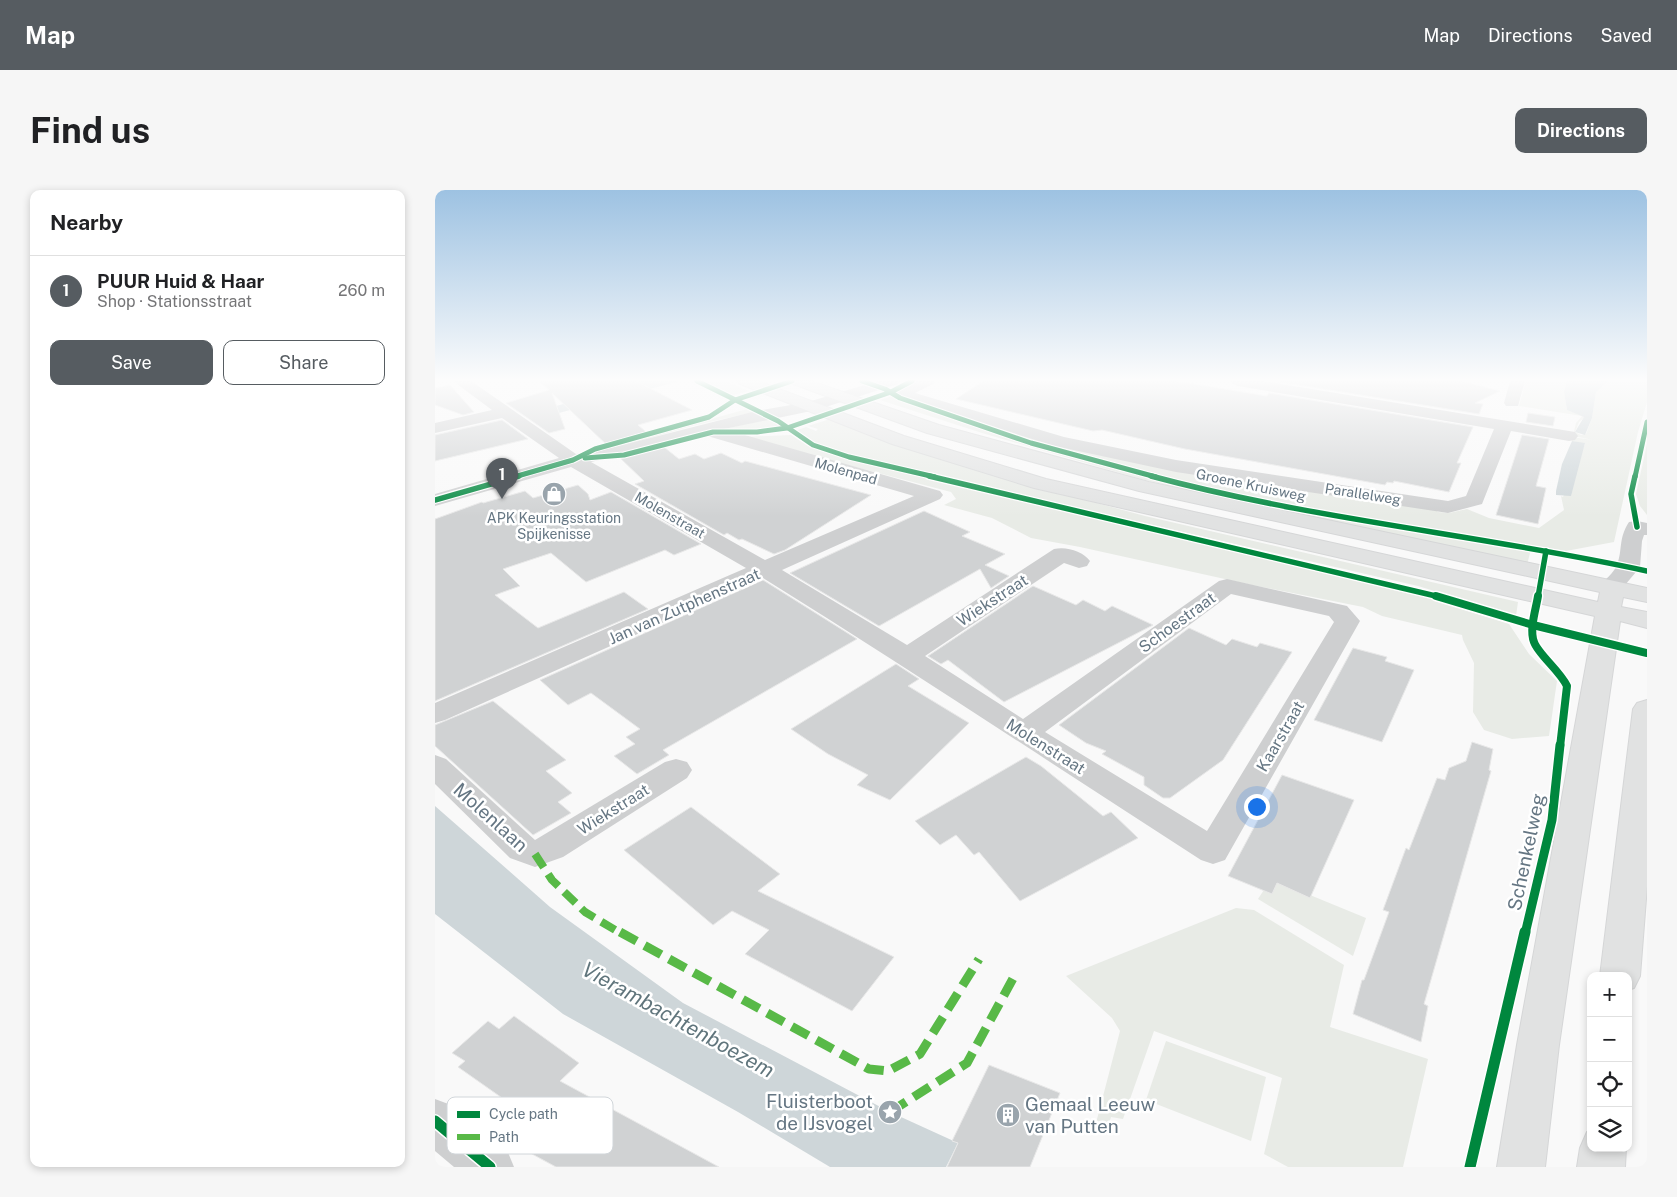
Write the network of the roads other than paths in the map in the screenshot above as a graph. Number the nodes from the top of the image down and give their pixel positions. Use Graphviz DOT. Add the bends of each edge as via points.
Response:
graph roads {
  1 [pos="1504,426"];
  2 [pos="526,427"];
  3 [pos="678,427"];
  4 [pos="710,427"];
  5 [pos="863,427"];
  6 [pos="930,427"];
  7 [pos="1010,427"];
  8 [pos="1508,427"];
  9 [pos="703,428"];
  10 [pos="1569,436"];
  11 [pos="573,460"];
  12 [pos="933,495"];
  13 [pos="435,500"];
  14 [pos="1647,529"];
  15 [pos="1079,561"];
  16 [pos="1628,567"];
  17 [pos="766,570"];
  18 [pos="1646,598"];
  19 [pos="1610,600"];
  20 [pos="1647,620"];
  21 [pos="1347,621"];
  22 [pos="907,656"];
  23 [pos="1647,709"];
  24 [pos="1647,713"];
  25 [pos="435,714"];
  26 [pos="1025,733"];
  27 [pos="435,766"];
  28 [pos="676,770"];
  29 [pos="551,848"];
  30 [pos="1213,852"];
  31 [pos="1620,972"];
  32 [pos="435,1121"];
  33 [pos="447,1131"];
  34 [pos="1603,1152"];
  35 [pos="474,1154"];
  36 [pos="489,1167"];
  37 [pos="1521,1167"];
  38 [pos="1601,1167"];
  1 -- 7 [label="street, Parallelweg" via="1475,500 1448,507 1176,466 1061,442"];
  2 -- 11 [label="street, Molenstraat"];
  3 -- 11 [label="street" via="595,450"];
  4 -- 9 [label="street"];
  5 -- 19 [label="main road, Groene Kruisweg" via="1041,484"];
  6 -- 19 [label="main road, Groene Kruisweg" via="1145,487"];
  8 -- 10 [label="street"];
  9 -- 11 [label="street"];
  9 -- 12 [label="street, Molenpad"];
  11 -- 13 [label="street"];
  11 -- 17 [label="street, Molenstraat"];
  12 -- 17 [label="street, Jan van Zutphenstraat"];
  14 -- 16 [label="street" via="1637,527 1631,541"];
  15 -- 22 [label="street, Wiekstraat" via="1062,554"];
  16 -- 18 [label="street"];
  16 -- 19 [label="street"];
  17 -- 22 [label="street, Molenstraat"];
  17 -- 25 [label="street, Jan van Zutphenstraat"];
  18 -- 19 [label="main road, Groene Kruisweg"];
  19 -- 20 [label="main road, Groene Kruisweg"];
  19 -- 37 [label="main road"];
  21 -- 26 [label="street, Schoestraat" via="1338,612 1227,586"];
  21 -- 30 [label="street, Kaarstraat"];
  22 -- 26 [label="street, Molenstraat"];
  23 -- 24 [label="main road"];
  24 -- 31 [label="main road"];
  26 -- 30 [label="street, Molenstraat"];
  27 -- 29 [label="street, Molenlaan" via="522,849 535,854"];
  28 -- 29 [label="street, Wiekstraat"];
  32 -- 33 [label="street"];
  34 -- 38 [label="main road"];
  35 -- 36 [label="street"];
}
